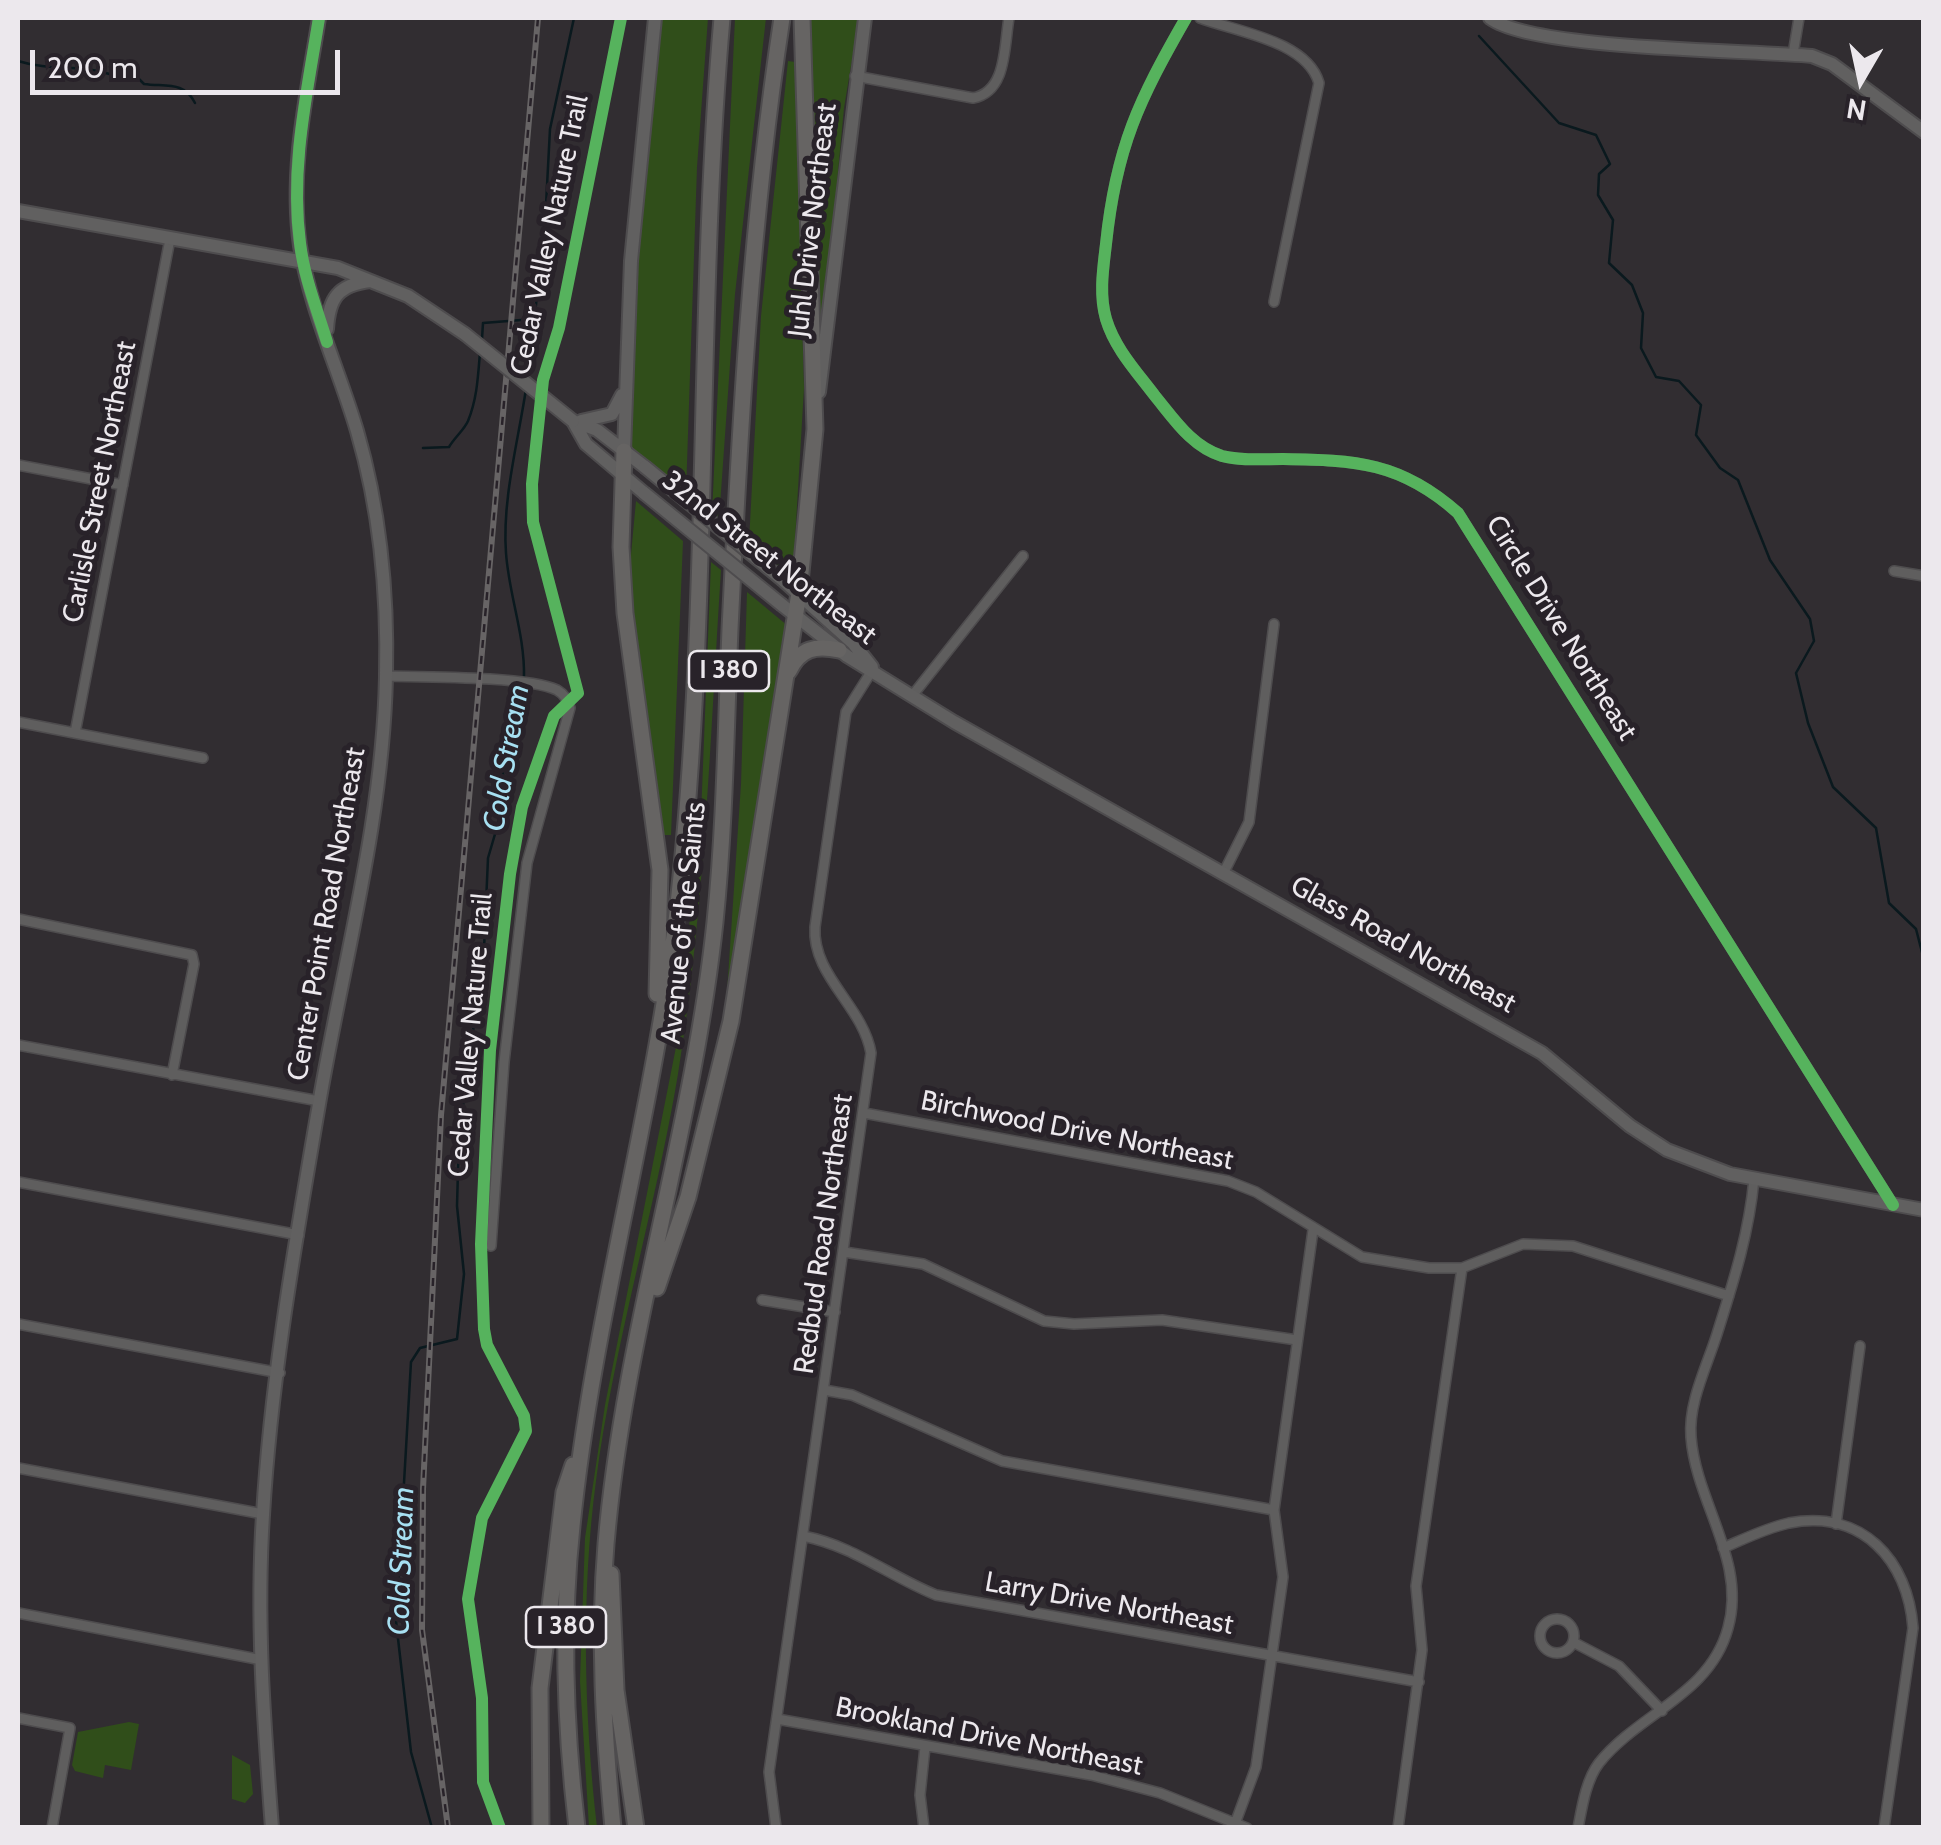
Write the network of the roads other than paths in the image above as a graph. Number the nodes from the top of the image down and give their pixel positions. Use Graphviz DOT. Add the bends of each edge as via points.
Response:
graph roads {
  1 [pos="318,18"];
  2 [pos="655,18"];
  3 [pos="722,18"];
  4 [pos="782,18"];
  5 [pos="802,18"];
  6 [pos="865,18"];
  7 [pos="1010,18"];
  8 [pos="1186,18"];
  9 [pos="1200,18"];
  10 [pos="1490,18"];
  11 [pos="1798,18"];
  12 [pos="1793,54"];
  13 [pos="855,76"];
  14 [pos="1924,132"];
  15 [pos="18,211"];
  16 [pos="170,239"];
  17 [pos="303,261"];
  18 [pos="374,280"];
  19 [pos="1274,302"];
  20 [pos="326,342"];
  21 [pos="624,382"];
  22 [pos="573,421"];
  23 [pos="814,429"];
  24 [pos="624,451"];
  25 [pos="18,465"];
  26 [pos="623,476"];
  27 [pos="123,485"];
  28 [pos="1023,556"];
  29 [pos="1894,571"];
  30 [pos="1924,576"];
  31 [pos="798,593"];
  32 [pos="795,617"];
  33 [pos="1274,624"];
  34 [pos="839,650"];
  35 [pos="873,669"];
  36 [pos="787,674"];
  37 [pos="386,676"];
  38 [pos="912,696"];
  39 [pos="18,722"];
  40 [pos="75,733"];
  41 [pos="203,758"];
  42 [pos="1224,872"];
  43 [pos="18,919"];
  44 [pos="18,1045"];
  45 [pos="656,1058"];
  46 [pos="172,1075"];
  47 [pos="320,1101"];
  48 [pos="864,1113"];
  49 [pos="1754,1180"];
  50 [pos="18,1182"];
  51 [pos="1893,1205"];
  52 [pos="1924,1210"];
  53 [pos="1314,1230"];
  54 [pos="299,1235"];
  55 [pos="491,1246"];
  56 [pos="844,1252"];
  57 [pos="1462,1268"];
  58 [pos="1729,1296"];
  59 [pos="762,1300"];
  60 [pos="835,1312"];
  61 [pos="643,1320"];
  62 [pos="18,1324"];
  63 [pos="1297,1340"];
  64 [pos="1860,1346"];
  65 [pos="280,1373"];
  66 [pos="824,1390"];
  67 [pos="585,1428"];
  68 [pos="18,1468"];
  69 [pos="1274,1510"];
  70 [pos="263,1514"];
  71 [pos="1836,1524"];
  72 [pos="803,1536"];
  73 [pos="606,1541"];
  74 [pos="1723,1548"];
  75 [pos="18,1613"];
  76 [pos="1573,1642"];
  77 [pos="1272,1657"];
  78 [pos="262,1660"];
  79 [pos="1419,1682"];
  80 [pos="1662,1711"];
  81 [pos="18,1718"];
  82 [pos="777,1719"];
  83 [pos="925,1747"];
  84 [pos="1236,1821"];
  85 [pos="52,1828"];
  86 [pos="272,1828"];
  87 [pos="541,1828"];
  88 [pos="576,1828"];
  89 [pos="613,1828"];
  90 [pos="636,1828"];
  91 [pos="776,1828"];
  92 [pos="924,1828"];
  93 [pos="1247,1828"];
  94 [pos="1398,1828"];
  95 [pos="1578,1828"];
  96 [pos="1884,1828"];
  1 -- 17 [label="main road, Center Point Road Northeast" via="298,162"];
  2 -- 21 [label="main road"];
  3 -- 45 [label="highway, Avenue of the Saints / I 380" via="686,823"];
  4 -- 61 [label="highway, Avenue of the Saints / I 380" via="751,278 715,921 696,1059"];
  5 -- 23 [label="highway"];
  6 -- 13 [label="main road, Juhl Drive Northeast"];
  7 -- 13 [label="street" via="997,83 984,96"];
  8 -- 51 [label="street, Circle Drive Northeast" via="1146,85 1113,184 1102,296 1122,354 1181,428 1220,456 1382,466 1458,513"];
  9 -- 19 [label="street" via="1295,52 1314,65 1319,83"];
  10 -- 12 [label="main road" via="1518,30 1594,42"];
  11 -- 12 [label="street"];
  12 -- 14 [label="main road" via="1832,64"];
  13 -- 23 [label="main road, Juhl Drive Northeast"];
  15 -- 16 [label="main road, 32nd Street Northeast"];
  16 -- 17 [label="main road, 32nd Street Northeast"];
  16 -- 27 [label="street, Carlisle Street Northeast"];
  17 -- 18 [label="main road, 32nd Street Northeast"];
  17 -- 20 [label="main road, Center Point Road Northeast"];
  18 -- 20 [label="main road" via="335,294"];
  18 -- 22 [label="main road, 32nd Street Northeast, bridge" via="465,334"];
  20 -- 37 [label="main road, Center Point Road Northeast" via="374,506"];
  21 -- 22 [label="main road" via="612,414"];
  21 -- 24 [label="main road"];
  22 -- 24 [label="main road, 32nd Street Northeast"];
  22 -- 26 [label="main road, 32nd Street Northeast" via="586,444"];
  23 -- 31 [label="highway"];
  24 -- 26 [label="highway"];
  24 -- 31 [label="main road, 32nd Street Northeast, bridge"];
  25 -- 27 [label="street"];
  26 -- 32 [label="main road, 32nd Street Northeast, bridge"];
  26 -- 45 [label="highway" via="625,612 660,870"];
  27 -- 40 [label="street, Carlisle Street Northeast"];
  28 -- 38 [label="street"];
  29 -- 30 [label="street"];
  31 -- 32 [label="highway"];
  31 -- 35 [label="main road, 32nd Street Northeast"];
  32 -- 34 [label="main road, 32nd Street Northeast"];
  32 -- 36 [label="highway"];
  33 -- 42 [label="street" via="1249,822"];
  34 -- 35 [label="main road, 32nd Street Northeast"];
  34 -- 36 [label="highway" via="804,651"];
  35 -- 38 [label="main road, Glass Road Northeast"];
  35 -- 48 [label="street, Redbud Road Northeast" via="846,712 814,939 868,1036"];
  36 -- 61 [label="highway" via="730,1021 688,1198"];
  37 -- 47 [label="main road, Center Point Road Northeast" via="374,810"];
  37 -- 55 [label="street" via="508,682 567,698 569,722 527,863"];
  38 -- 42 [label="main road, Glass Road Northeast"];
  39 -- 40 [label="street"];
  40 -- 41 [label="street"];
  42 -- 49 [label="main road, Glass Road Northeast" via="1542,1053 1648,1140 1706,1168"];
  43 -- 46 [label="street" via="192,955"];
  44 -- 46 [label="street"];
  45 -- 67 [label="highway, Avenue of the Saints / I 380"];
  46 -- 47 [label="street"];
  47 -- 54 [label="main road, Center Point Road Northeast"];
  48 -- 53 [label="street, Birchwood Drive Northeast" via="1228,1181"];
  48 -- 56 [label="street, Redbud Road Northeast"];
  49 -- 51 [label="main road, Glass Road Northeast"];
  49 -- 58 [label="street"];
  50 -- 54 [label="street"];
  51 -- 52 [label="main road, Glass Road Northeast"];
  53 -- 57 [label="street, Birchwood Drive Northeast" via="1362,1257"];
  53 -- 63 [label="street"];
  54 -- 65 [label="main road, Center Point Road Northeast"];
  56 -- 60 [label="street, Redbud Road Northeast"];
  56 -- 63 [label="street" via="923,1264 1044,1320 1162,1320"];
  57 -- 58 [label="street, Birchwood Drive Northeast" via="1523,1244 1548,1243"];
  57 -- 79 [label="street" via="1416,1586"];
  58 -- 74 [label="street" via="1690,1432"];
  59 -- 60 [label="street"];
  60 -- 66 [label="street, Redbud Road Northeast"];
  61 -- 73 [label="highway, Avenue of the Saints / I 380"];
  62 -- 65 [label="street"];
  63 -- 69 [label="street"];
  64 -- 71 [label="street"];
  65 -- 70 [label="main road, Center Point Road Northeast"];
  66 -- 69 [label="street" via="852,1395 1002,1461"];
  66 -- 72 [label="street, Redbud Road Northeast"];
  67 -- 87 [label="highway" via="564,1492 540,1688"];
  67 -- 88 [label="highway, Avenue of the Saints / I 380" via="566,1618"];
  68 -- 70 [label="street"];
  69 -- 77 [label="street" via="1283,1577"];
  70 -- 78 [label="main road, Center Point Road Northeast"];
  71 -- 74 [label="street" via="1787,1524"];
  71 -- 96 [label="street" via="1886,1550 1911,1598 1913,1628"];
  72 -- 77 [label="street, Larry Drive Northeast" via="861,1553 907,1584 936,1594"];
  72 -- 82 [label="street, Redbud Road Northeast"];
  73 -- 89 [label="highway, Avenue of the Saints / I 380" via="602,1673"];
  73 -- 90 [label="highway" via="616,1690"];
  74 -- 80 [label="street" via="1733,1588 1723,1643 1698,1681"];
  75 -- 78 [label="street"];
  76 -- 80 [label="street" via="1619,1666"];
  77 -- 79 [label="street, Larry Drive Northeast"];
  77 -- 84 [label="street" via="1256,1767"];
  78 -- 86 [label="main road, Center Point Road Northeast"];
  79 -- 94 [label="street"];
  80 -- 95 [label="street" via="1596,1766"];
  81 -- 85 [label="street" via="70,1728"];
  82 -- 83 [label="street, Brookland Drive Northeast"];
  82 -- 91 [label="street, Redbud Road Northeast" via="769,1772"];
  83 -- 84 [label="street, Brookland Drive Northeast" via="1122,1783"];
  83 -- 92 [label="street"];
  84 -- 93 [label="street, Brookland Drive Northeast"];
}
